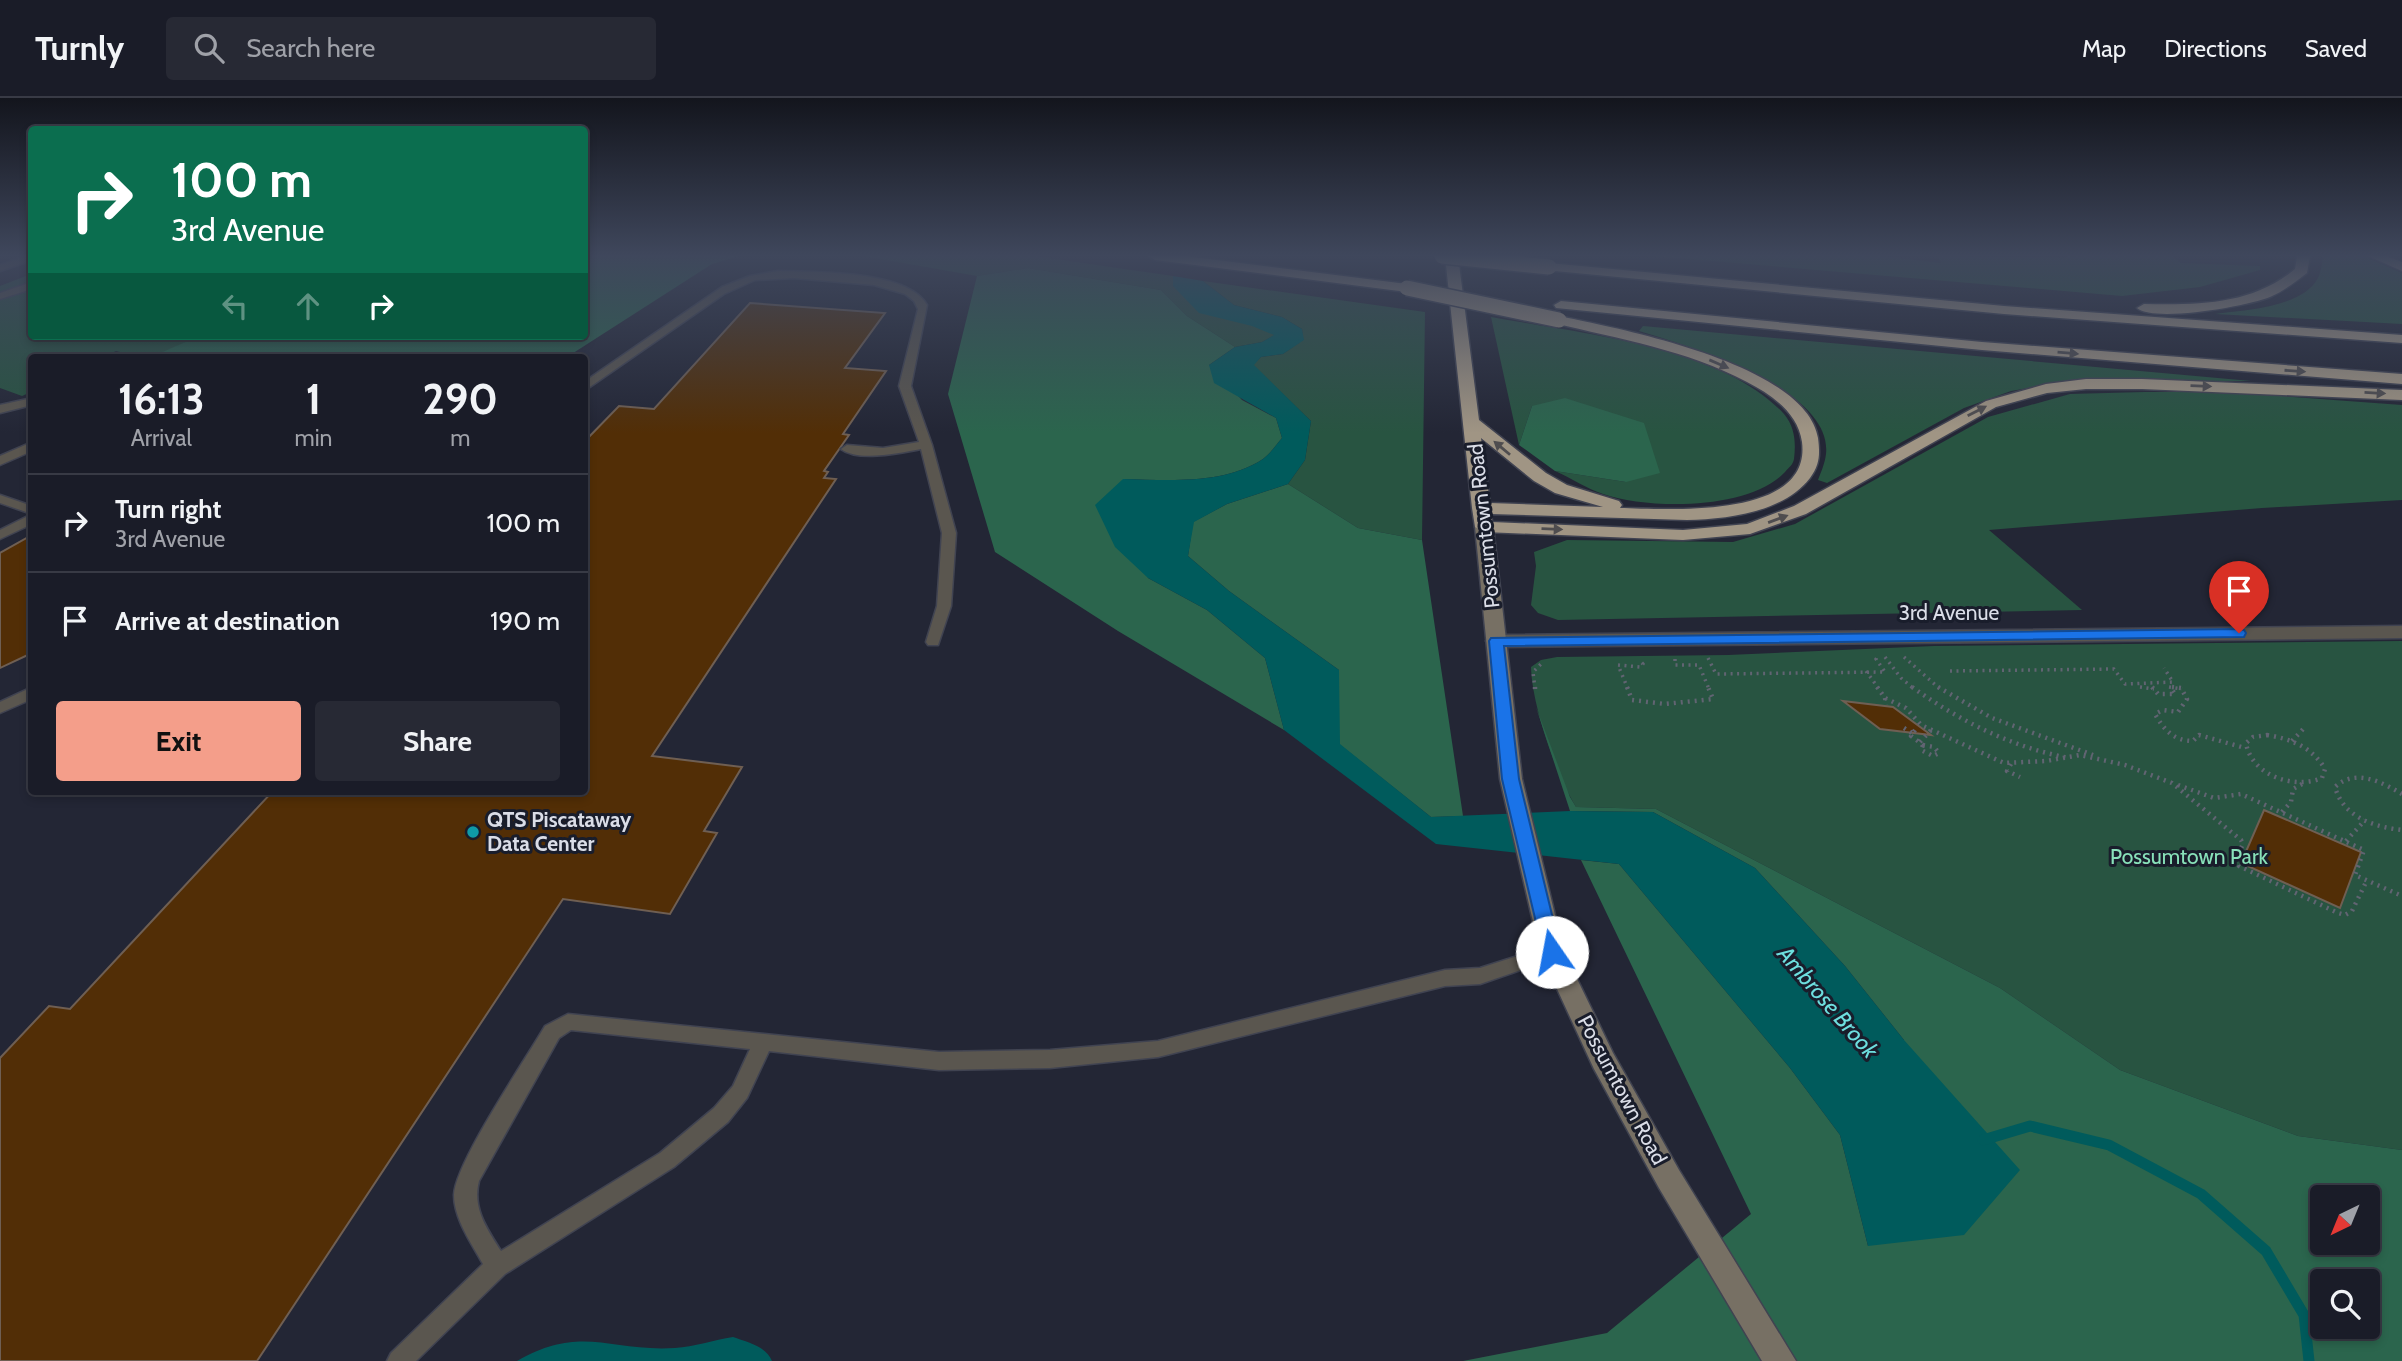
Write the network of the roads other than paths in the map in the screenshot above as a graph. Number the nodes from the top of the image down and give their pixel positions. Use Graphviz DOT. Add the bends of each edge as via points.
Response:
graph roads {
  1 [pos="688,315"];
  2 [pos="922,315"];
  3 [pos="1459,315"];
  4 [pos="1566,315"];
  5 [pos="1585,315"];
  6 [pos="2072,315"];
  7 [pos="2402,339"];
  8 [pos="2402,379"];
  9 [pos="588,385"];
  10 [pos="2402,395"];
  11 [pos="28,402"];
  12 [pos="0,409"];
  13 [pos="1473,423"];
  14 [pos="926,445"];
  15 [pos="28,448"];
  16 [pos="847,449"];
  17 [pos="0,461"];
  18 [pos="0,499"];
  19 [pos="28,509"];
  20 [pos="1652,514"];
  21 [pos="1482,517"];
  22 [pos="28,520"];
  23 [pos="0,535"];
  24 [pos="2402,632"];
  25 [pos="1496,641"];
  26 [pos="933,642"];
  27 [pos="28,694"];
  28 [pos="0,708"];
  29 [pos="1552,952"];
  30 [pos="763,1042"];
  31 [pos="497,1266"];
  32 [pos="399,1361"];
  33 [pos="1780,1361"];
  1 -- 9 [label="lane"];
  2 -- 14 [label="lane" via="905,386"];
  3 -- 13 [label="highway, Possumtown Road"];
  4 -- 20 [label="highway, one-way" via="1724,365 1770,390 1810,428 1813,449 1805,474 1784,492 1720,513"];
  5 -- 8 [label="highway, one-way"];
  6 -- 7 [label="highway"];
  21 -- 10 [label="highway, one-way" via="1683,535 1750,528 1800,510 1990,404 2086,384"];
  11 -- 12 [label="lane"];
  20 -- 13 [label="highway, one-way" via="1561,489 1522,465"];
  13 -- 21 [label="highway, Possumtown Road"];
  14 -- 16 [label="lane" via="883,452"];
  14 -- 26 [label="lane" via="949,533 944,606"];
  15 -- 17 [label="lane"];
  18 -- 19 [label="lane"];
  20 -- 21 [label="highway"];
  21 -- 25 [label="main road, Possumtown Road"];
  22 -- 23 [label="lane"];
  24 -- 25 [label="street, 3rd Avenue"];
  25 -- 29 [label="main road, Possumtown Road" via="1511,779"];
  27 -- 28 [label="lane"];
  29 -- 30 [label="lane" via="1480,976 1445,978 1158,1049 1050,1059 939,1060"];
  29 -- 33 [label="main road, Possumtown Road" via="1616,1084"];
  30 -- 31 [label="lane" via="740,1092 721,1115 667,1160"];
  30 -- 31 [label="lane" via="578,1021 552,1032 465,1191 470,1214"];
  31 -- 32 [label="lane"];
}
